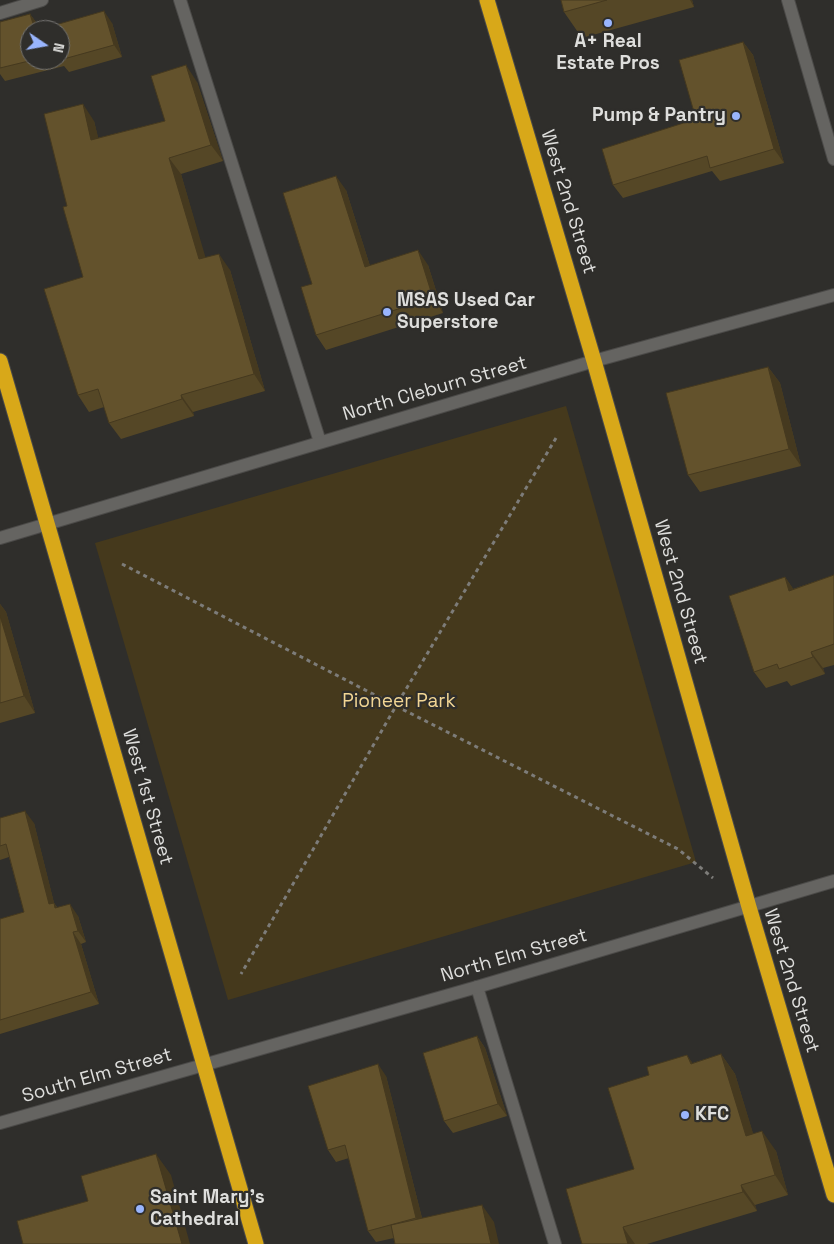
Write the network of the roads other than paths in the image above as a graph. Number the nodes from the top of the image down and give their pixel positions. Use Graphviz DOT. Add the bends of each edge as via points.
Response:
graph roads {
  1 [pos="42,0"];
  2 [pos="180,0"];
  3 [pos="486,0"];
  4 [pos="788,0"];
  5 [pos="0,12"];
  6 [pos="834,159"];
  7 [pos="834,295"];
  8 [pos="0,361"];
  9 [pos="594,361"];
  10 [pos="320,442"];
  11 [pos="47,523"];
  12 [pos="0,538"];
  13 [pos="834,881"];
  14 [pos="748,907"];
  15 [pos="477,987"];
  16 [pos="205,1066"];
  17 [pos="0,1123"];
  18 [pos="834,1195"];
  19 [pos="256,1244"];
  20 [pos="556,1244"];
  1 -- 5 [label="street"];
  2 -- 10 [label="street"];
  3 -- 9 [label="highway, West 2nd Street"];
  4 -- 6 [label="street"];
  7 -- 9 [label="street, North Cleburn Street"];
  8 -- 11 [label="highway, West 1st Street"];
  9 -- 10 [label="street, North Cleburn Street"];
  9 -- 14 [label="highway, West 2nd Street"];
  10 -- 11 [label="street, North Cleburn Street"];
  11 -- 12 [label="street, North Cleburn Street"];
  11 -- 16 [label="highway, West 1st Street"];
  13 -- 14 [label="street, North Elm Street"];
  14 -- 15 [label="street, North Elm Street"];
  14 -- 18 [label="highway, West 2nd Street"];
  15 -- 16 [label="street, North Elm Street"];
  15 -- 20 [label="street"];
  16 -- 17 [label="street, South Elm Street"];
  16 -- 19 [label="highway, West 1st Street"];
}
